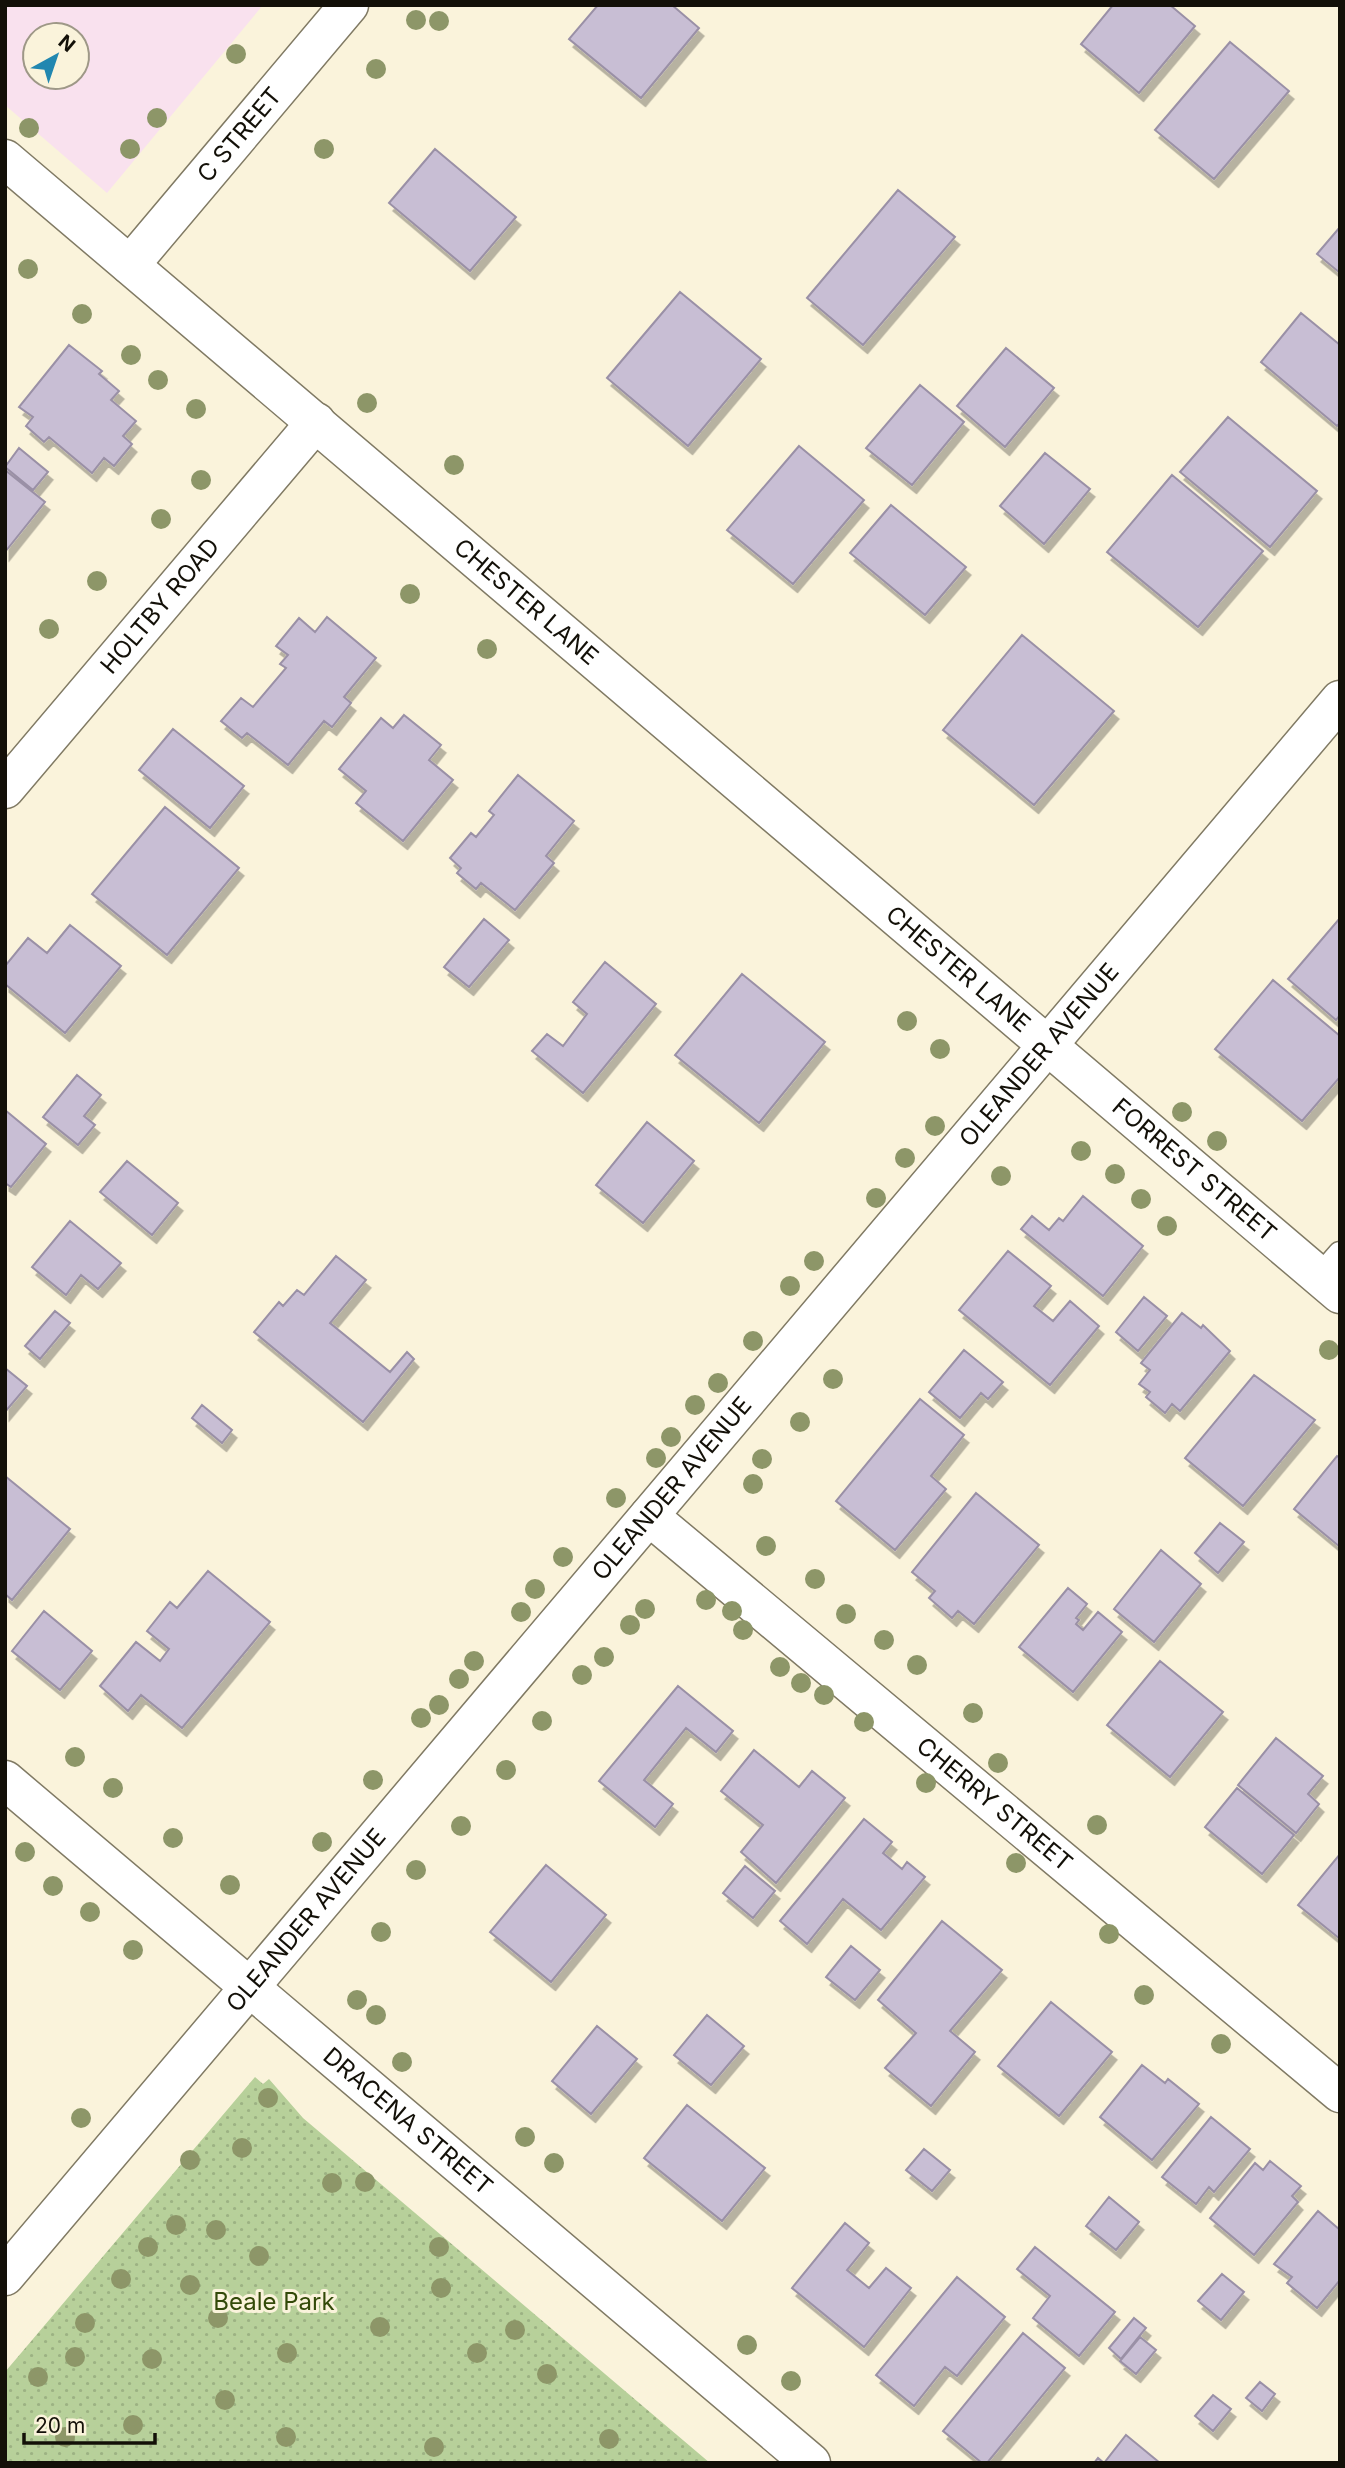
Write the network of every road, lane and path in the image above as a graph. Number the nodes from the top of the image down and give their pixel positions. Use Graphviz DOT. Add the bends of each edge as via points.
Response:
graph roads {
  1 [pos="349,5"];
  2 [pos="5,159"];
  3 [pos="130,265"];
  4 [pos="316,422"];
  5 [pos="1340,700"];
  6 [pos="5,789"];
  7 [pos="1047,1046"];
  8 [pos="1333,1275"];
  9 [pos="649,1516"];
  10 [pos="5,1780"];
  11 [pos="250,1987"];
  12 [pos="1340,2094"];
  13 [pos="5,2276"];
  14 [pos="811,2463"];
  1 -- 3 [label="street, C STREET"];
  2 -- 3 [label="street, CHESTER LANE"];
  3 -- 4 [label="street, CHESTER LANE"];
  4 -- 6 [label="street, HOLTBY ROAD"];
  4 -- 7 [label="street, CHESTER LANE"];
  5 -- 7 [label="street, OLEANDER AVENUE"];
  7 -- 8 [label="street, FORREST STREET"];
  7 -- 9 [label="street, OLEANDER AVENUE"];
  9 -- 11 [label="street, OLEANDER AVENUE"];
  9 -- 12 [label="street, CHERRY STREET"];
  10 -- 11 [label="street, DRACENA STREET"];
  11 -- 13 [label="street, OLEANDER AVENUE"];
  11 -- 14 [label="street, DRACENA STREET"];
}
